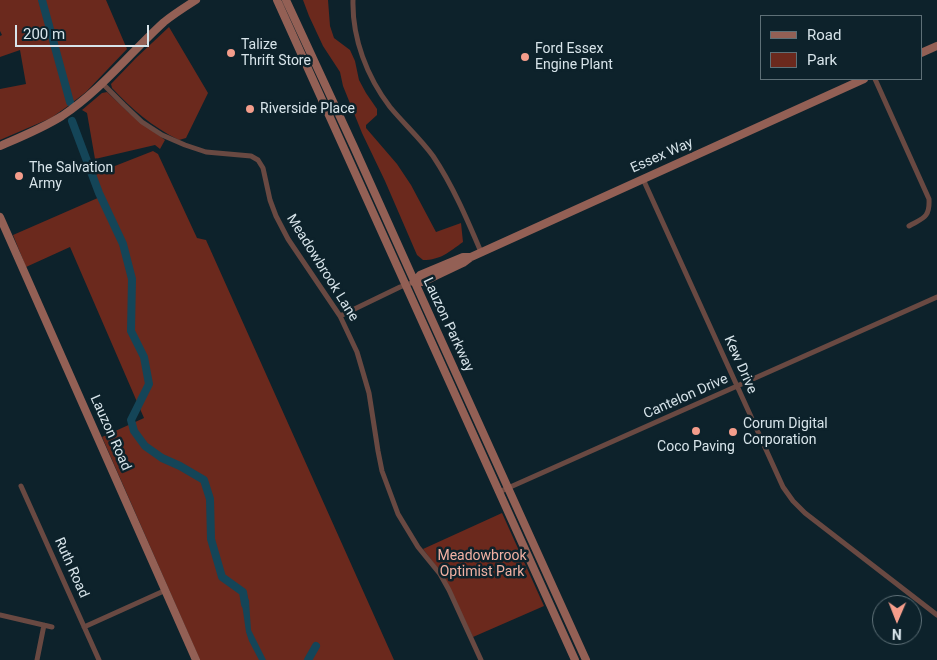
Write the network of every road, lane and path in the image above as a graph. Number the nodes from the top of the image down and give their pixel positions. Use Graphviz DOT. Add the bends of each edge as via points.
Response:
graph roads {
  1 [pos="196,0"];
  2 [pos="277,0"];
  3 [pos="286,0"];
  4 [pos="354,0"];
  5 [pos="937,46"];
  6 [pos="922,53"];
  7 [pos="862,80"];
  8 [pos="875,80"];
  9 [pos="102,83"];
  10 [pos="0,146"];
  11 [pos="643,179"];
  12 [pos="0,217"];
  13 [pos="908,226"];
  14 [pos="481,252"];
  15 [pos="414,282"];
  16 [pos="406,284"];
  17 [pos="937,297"];
  18 [pos="340,316"];
  19 [pos="737,386"];
  20 [pos="21,486"];
  21 [pos="509,488"];
  22 [pos="499,492"];
  23 [pos="166,590"];
  24 [pos="0,615"];
  25 [pos="937,615"];
  26 [pos="44,625"];
  27 [pos="52,626"];
  28 [pos="84,626"];
  29 [pos="37,660"];
  30 [pos="99,660"];
  31 [pos="196,660"];
  32 [pos="481,660"];
  33 [pos="574,660"];
  34 [pos="586,660"];
  1 -- 9 [label="main road" via="166,21"];
  2 -- 16 [label="main road, Lauzon Parkway"];
  3 -- 15 [label="main road, Lauzon Parkway"];
  4 -- 14 [label="street" via="353,14 363,60 374,82 433,156 460,204"];
  5 -- 6 [label="main road"];
  7 -- 11 [label="main road, Essex Way"];
  8 -- 13 [label="street" via="929,199 930,210 926,217"];
  9 -- 10 [label="main road" via="62,116"];
  9 -- 18 [label="street, Meadowbrook Lane" via="142,122 162,134 206,152 251,156 258,160 273,208 288,239"];
  11 -- 14 [label="main road, Essex Way"];
  11 -- 19 [label="street, Kew Drive"];
  12 -- 23 [label="main road, Lauzon Road"];
  14 -- 15 [label="main road, Essex Way" via="423,282"];
  15 -- 16 [label="street, Essex Way"];
  15 -- 21 [label="main road, Lauzon Parkway"];
  16 -- 18 [label="street, Essex Way"];
  16 -- 22 [label="main road, Lauzon Parkway"];
  17 -- 19 [label="street, Cantelon Drive"];
  18 -- 32 [label="street, Meadowbrook Lane" via="365,377 379,458 398,514 414,542 440,574"];
  19 -- 21 [label="street, Cantelon Drive"];
  19 -- 25 [label="street, Kew Drive" via="783,487 793,501 805,514"];
  20 -- 28 [label="street, Ruth Road"];
  21 -- 22 [label="street, Cantelon Drive"];
  21 -- 34 [label="main road, Lauzon Parkway"];
  22 -- 33 [label="main road, Lauzon Parkway"];
  23 -- 28 [label="street"];
  23 -- 31 [label="main road, Lauzon Road"];
  24 -- 26 [label="street"];
  26 -- 27 [label="street"];
  26 -- 29 [label="street"];
  28 -- 30 [label="street, Ruth Road"];
}
